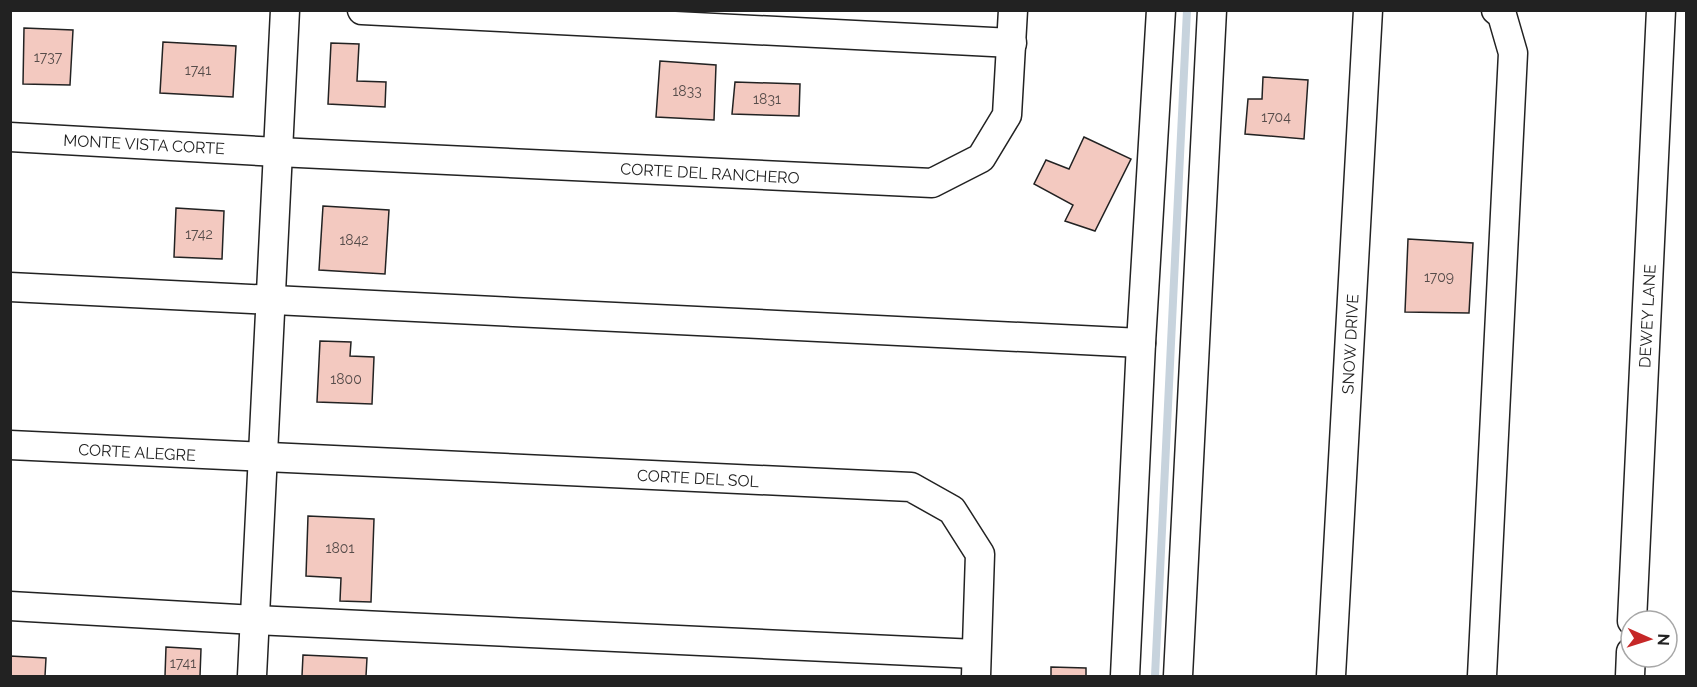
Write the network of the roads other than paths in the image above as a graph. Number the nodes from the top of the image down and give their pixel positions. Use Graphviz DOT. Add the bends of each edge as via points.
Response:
graph roads {
  1 [pos="285,10"];
  2 [pos="362,10"];
  3 [pos="1012,10"];
  4 [pos="1161,10"];
  5 [pos="1212,10"];
  6 [pos="1368,10"];
  7 [pos="1496,10"];
  8 [pos="1661,10"];
  9 [pos="1012,43"];
  10 [pos="10,137"];
  11 [pos="278,152"];
  12 [pos="10,287"];
  13 [pos="271,301"];
  14 [pos="1141,343"];
  15 [pos="10,445"];
  16 [pos="263,458"];
  17 [pos="10,606"];
  18 [pos="1633,609"];
  19 [pos="255,620"];
  20 [pos="976,665"];
  21 [pos="252,676"];
  22 [pos="1125,676"];
  23 [pos="1178,676"];
  24 [pos="1331,676"];
  25 [pos="1482,676"];
  1 -- 11 [label="street"];
  2 -- 9 [label="street"];
  3 -- 9 [label="street, CORTE DEL RANCHERO"];
  4 -- 14 [label="street"];
  5 -- 23 [label="street"];
  6 -- 24 [label="street, SNOW DRIVE"];
  7 -- 25 [label="street" via="1502,15 1513,53"];
  8 -- 18 [label="street, DEWEY LANE"];
  9 -- 11 [label="street, CORTE DEL RANCHERO" via="1008,115 981,158 932,183"];
  10 -- 11 [label="street, MONTE VISTA CORTE"];
  11 -- 13 [label="street"];
  12 -- 13 [label="street"];
  13 -- 14 [label="street"];
  13 -- 16 [label="street"];
  14 -- 22 [label="street"];
  15 -- 16 [label="street, CORTE ALEGRE"];
  16 -- 19 [label="street"];
  16 -- 20 [label="street, CORTE DEL SOL" via="911,487 951,510 980,554"];
  17 -- 19 [label="street"];
  19 -- 20 [label="street"];
  19 -- 21 [label="street"];
}
